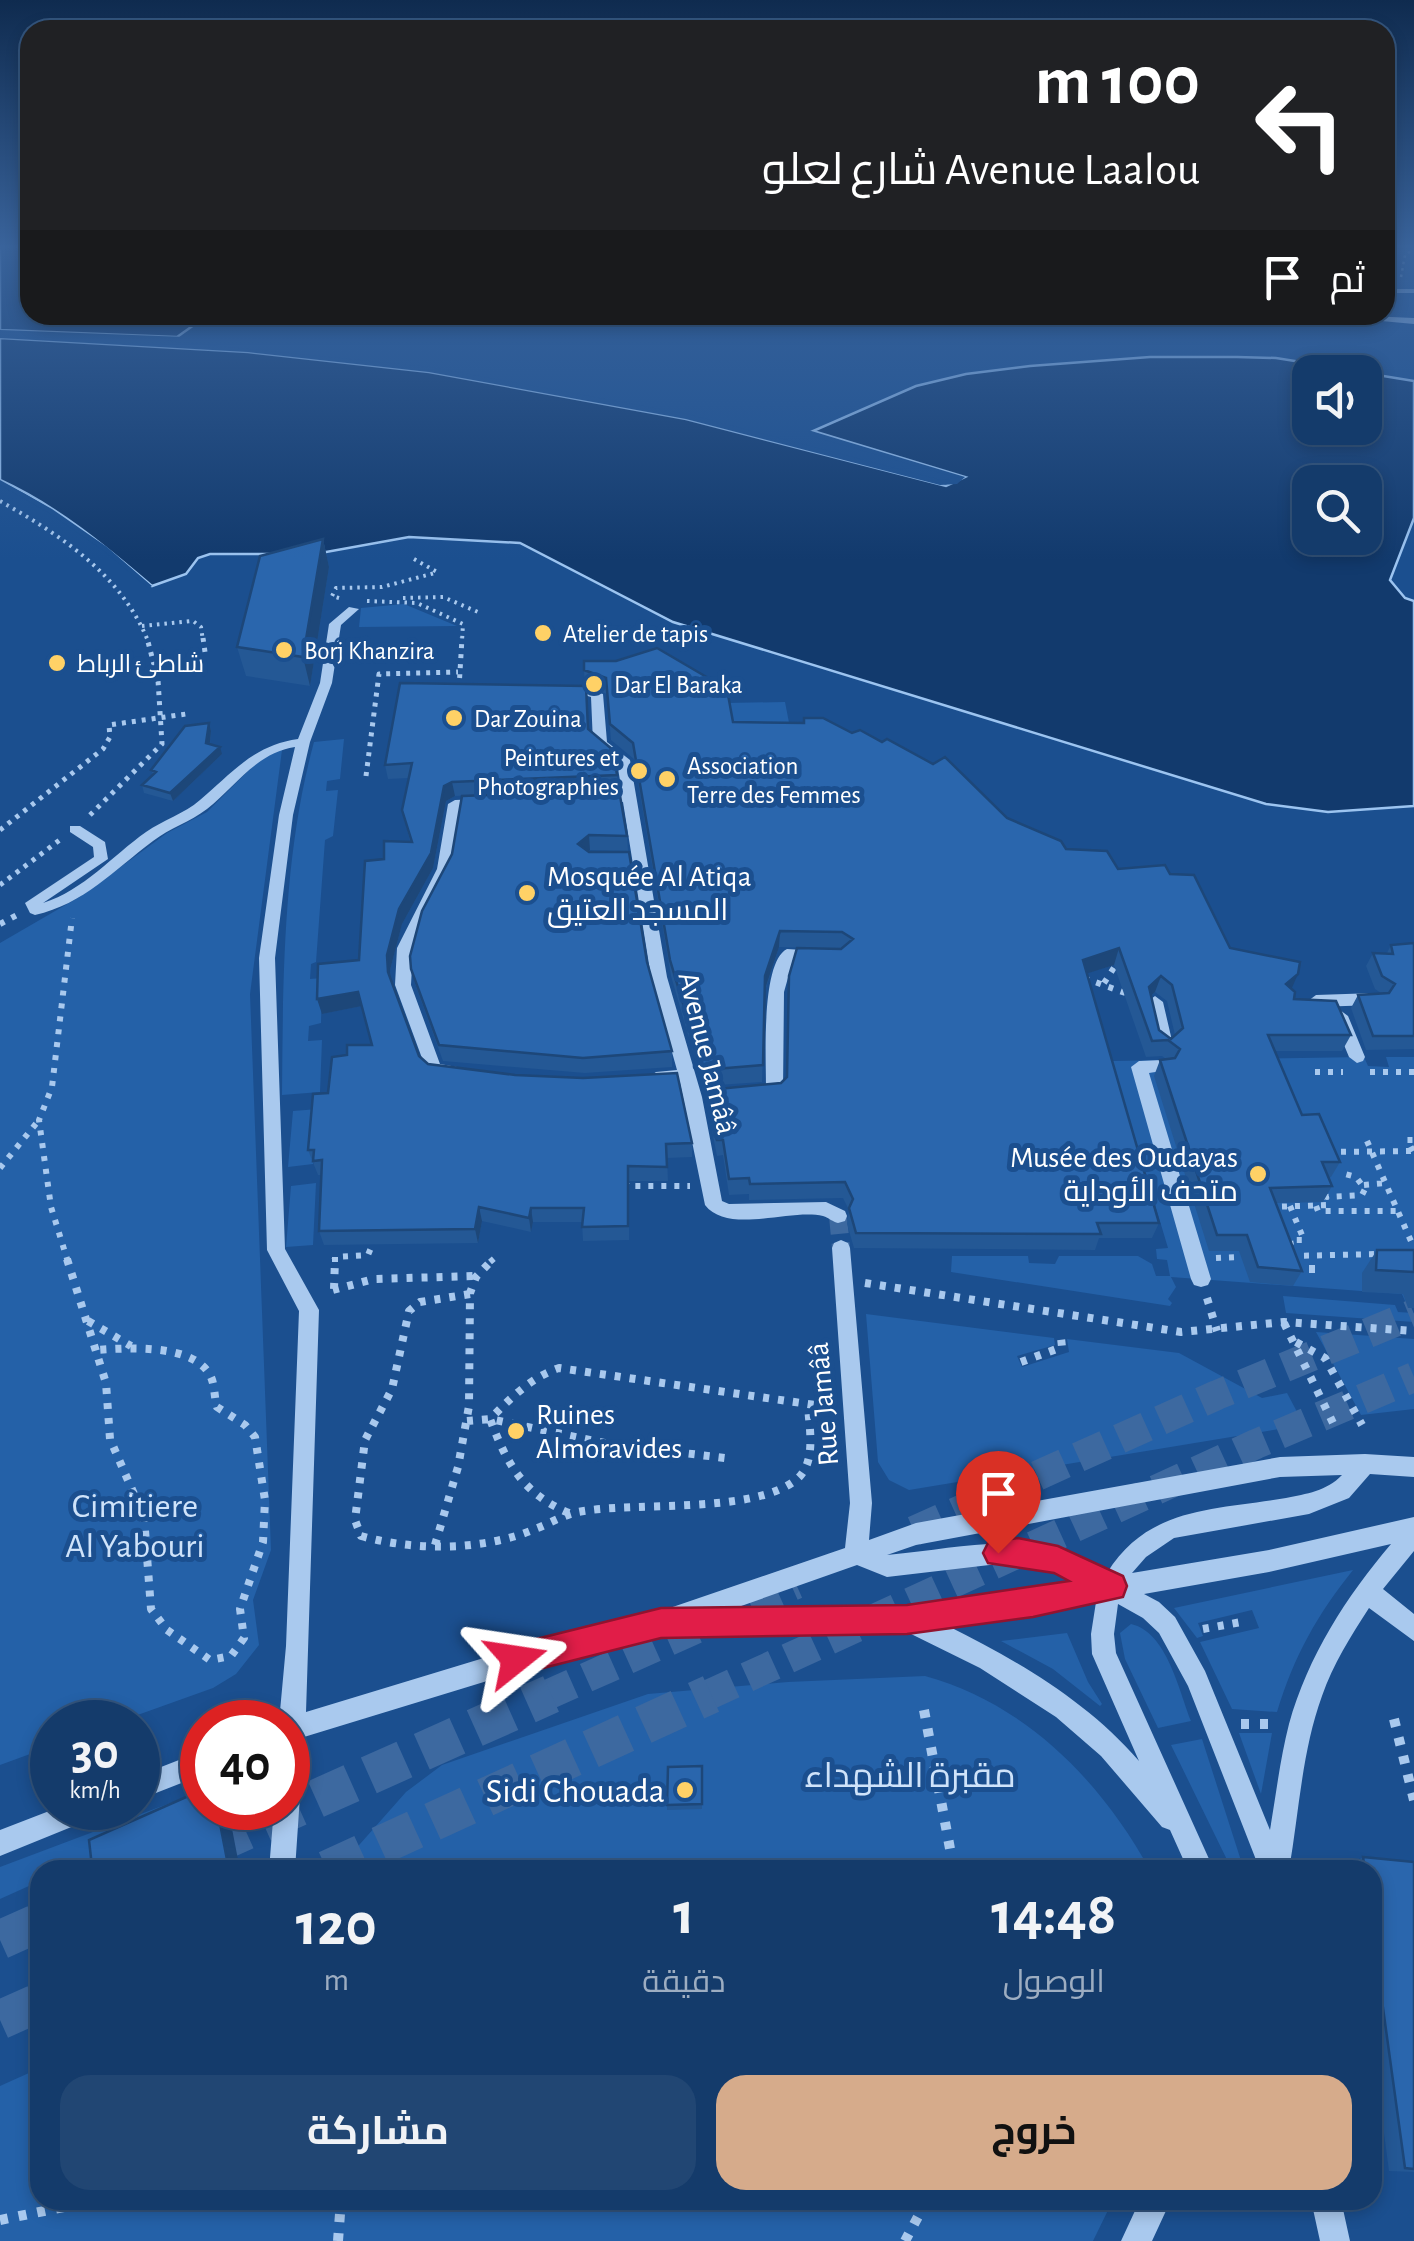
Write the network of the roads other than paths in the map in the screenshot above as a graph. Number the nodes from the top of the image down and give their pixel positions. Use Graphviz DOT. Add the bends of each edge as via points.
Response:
graph roads {
  1 [pos="355,603"];
  2 [pos="584,694"];
  3 [pos="303,742"];
  4 [pos="631,798"];
  5 [pos="573,800"];
  6 [pos="492,803"];
  7 [pos="74,829"];
  8 [pos="840,957"];
  9 [pos="1376,999"];
  10 [pos="1291,1000"];
  11 [pos="1333,1001"];
  12 [pos="1156,1002"];
  13 [pos="1165,1044"];
  14 [pos="1357,1057"];
  15 [pos="1162,1066"];
  16 [pos="468,1074"];
  17 [pos="687,1076"];
  18 [pos="636,1080"];
  19 [pos="742,1094"];
  20 [pos="838,1216"];
  21 [pos="840,1248"];
  22 [pos="1201,1279"];
  23 [pos="1365,1464"];
  24 [pos="1414,1467"];
  25 [pos="1414,1531"];
  26 [pos="856,1554"];
  27 [pos="1112,1586"];
  28 [pos="1368,1592"];
  29 [pos="907,1620"];
  30 [pos="661,1623"];
  31 [pos="1414,1628"];
  32 [pos="292,1700"];
  33 [pos="310,1722"];
  34 [pos="32,1830"];
  35 [pos="285,1830"];
  36 [pos="1182,1831"];
  37 [pos="0,1843"];
  38 [pos="283,1860"];
  39 [pos="1195,1860"];
  40 [pos="1270,1860"];
  41 [pos="1276,1860"];
  42 [pos="1151,2210"];
  43 [pos="1328,2210"];
  44 [pos="1136,2241"];
  45 [pos="1336,2241"];
  1 -- 3 [label="street" via="336,624 326,682"];
  2 -- 4 [label="street, Avenue Jamââ" via="597,694 600,743 622,760"];
  3 -- 7 [label="street" via="264,750 198,809 151,836 115,868 35,910 33,903 101,859 100,845"];
  3 -- 32 [label="street" via="284,831 266,991 276,1250 309,1310"];
  4 -- 5 [label="street"];
  4 -- 17 [label="street, Avenue Jamââ" via="631,860"];
  6 -- 16 [label="street" via="455,804 444,869 414,925 402,971 434,1069"];
  8 -- 19 [label="street" via="787,954 776,992 774,1091"];
  9 -- 11 [label="street"];
  10 -- 11 [label="street"];
  11 -- 14 [label="street"];
  12 -- 13 [label="street"];
  15 -- 22 [label="street" via="1139,1067"];
  17 -- 18 [label="street"];
  17 -- 20 [label="street, Avenue Jamââ" via="701,1096 714,1205"];
  21 -- 26 [label="street, Rue Jamââ" via="861,1502"];
  23 -- 24 [label="street"];
  23 -- 26 [label="street" via="1280,1466 916,1534"];
  23 -- 27 [label="street" via="1341,1491 1309,1504 1171,1528 1128,1556"];
  25 -- 27 [label="street"];
  25 -- 28 [label="street"];
  26 -- 27 [label="street" via="898,1566 1018,1552 1058,1560"];
  26 -- 30 [label="street"];
  27 -- 29 [label="street"];
  27 -- 36 [label="street" via="1102,1618 1104,1654"];
  27 -- 40 [label="street" via="1168,1625 1181,1647"];
  28 -- 31 [label="street"];
  28 -- 41 [label="street" via="1320,1670 1301,1724"];
  29 -- 30 [label="street"];
  29 -- 36 [label="street" via="1011,1672 1061,1708 1111,1748"];
  30 -- 33 [label="street"];
  34 -- 37 [label="street"];
  35 -- 38 [label="street"];
  36 -- 39 [label="street"];
  42 -- 44 [label="street"];
  43 -- 45 [label="street"];
}
